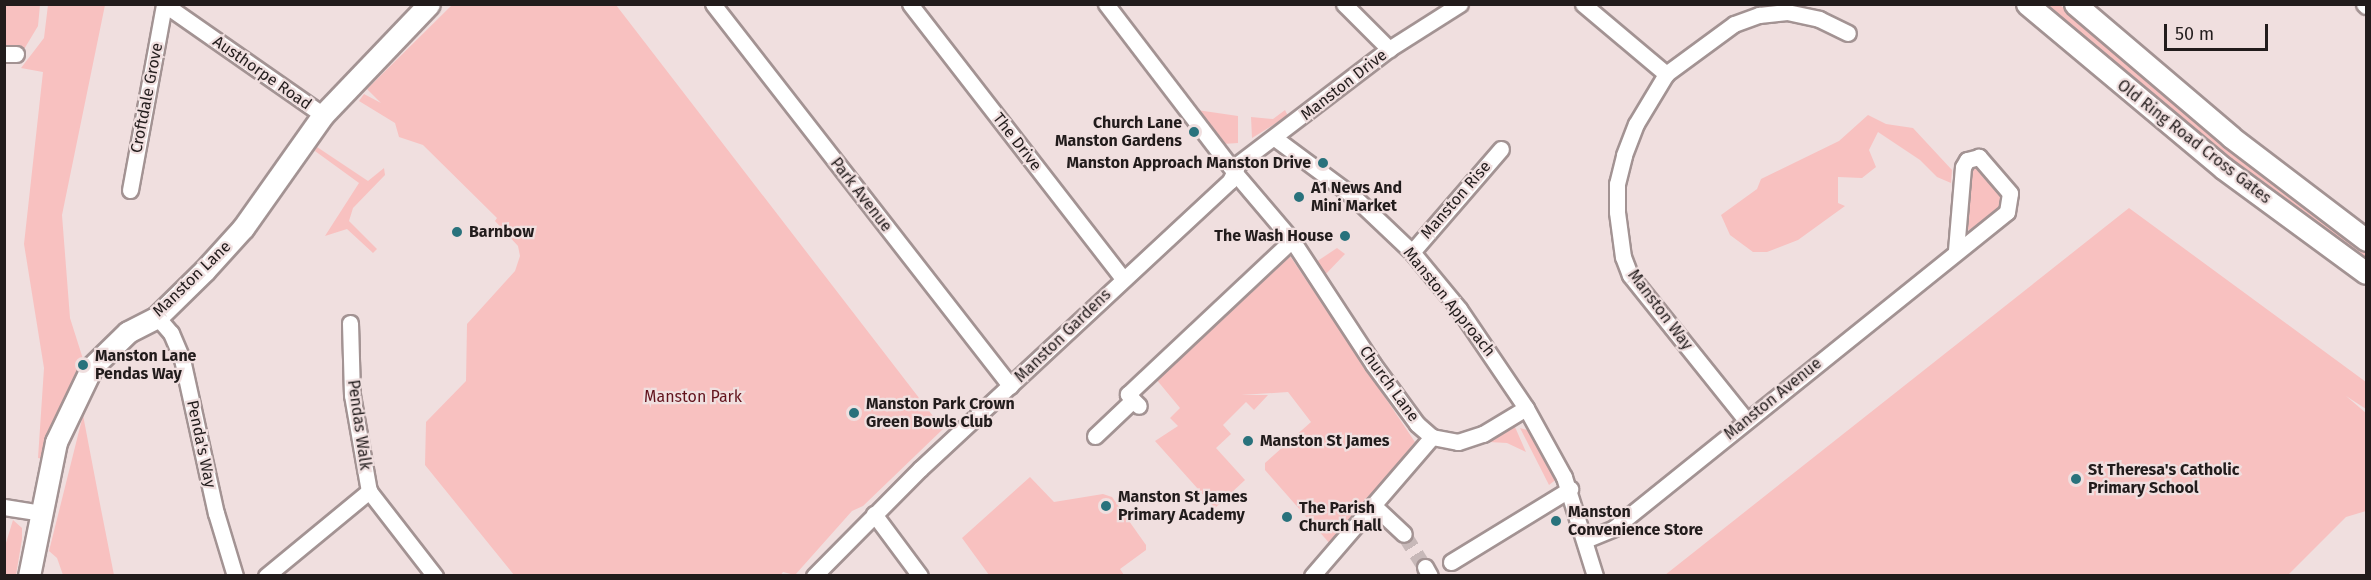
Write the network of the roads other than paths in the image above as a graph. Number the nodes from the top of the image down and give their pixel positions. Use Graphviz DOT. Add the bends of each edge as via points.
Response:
graph roads {
  1 [pos="429,4"];
  2 [pos="713,4"];
  3 [pos="910,4"];
  4 [pos="1106,4"];
  5 [pos="1344,4"];
  6 [pos="1460,4"];
  7 [pos="1583,4"];
  8 [pos="2027,4"];
  9 [pos="2075,4"];
  10 [pos="164,5"];
  11 [pos="1848,33"];
  12 [pos="1389,49"];
  13 [pos="1666,74"];
  14 [pos="323,115"];
  15 [pos="1276,139"];
  16 [pos="1501,149"];
  17 [pos="1235,173"];
  18 [pos="130,190"];
  19 [pos="1292,240"];
  20 [pos="2367,240"];
  21 [pos="1956,250"];
  22 [pos="1412,252"];
  23 [pos="2367,273"];
  24 [pos="1123,279"];
  25 [pos="158,317"];
  26 [pos="350,323"];
  27 [pos="1010,387"];
  28 [pos="1526,408"];
  29 [pos="1746,420"];
  30 [pos="1095,436"];
  31 [pos="1432,437"];
  32 [pos="1570,489"];
  33 [pos="369,491"];
  34 [pos="1372,505"];
  35 [pos="4,507"];
  36 [pos="40,513"];
  37 [pos="874,514"];
  38 [pos="1404,534"];
  39 [pos="1585,540"];
  40 [pos="1450,562"];
  41 [pos="29,576"];
  42 [pos="235,576"];
  43 [pos="266,576"];
  44 [pos="435,576"];
  45 [pos="814,576"];
  46 [pos="920,576"];
  47 [pos="1312,576"];
  48 [pos="1595,576"];
  1 -- 14 [label="main road, Austhorpe Road"];
  2 -- 27 [label="street, Park Avenue"];
  3 -- 24 [label="street, The Drive"];
  4 -- 17 [label="street, Church Lane"];
  5 -- 12 [label="street"];
  6 -- 12 [label="street, Manston Drive"];
  7 -- 13 [label="street"];
  8 -- 23 [label="main road, Old Ring Road Cross Gates" via="2223,168"];
  9 -- 20 [label="main road, Old Ring Road Cross Gates" via="2231,137"];
  10 -- 14 [label="street, Austhorpe Road"];
  10 -- 18 [label="street, Croftdale Grove"];
  11 -- 13 [label="street, Manston Way" via="1803,14 1759,15 1712,38"];
  12 -- 15 [label="street, Manston Drive"];
  13 -- 29 [label="street, Manston Way" via="1636,124 1617,184 1618,233 1623,257 1640,290"];
  14 -- 25 [label="main road, Manston Lane" via="243,228"];
  15 -- 17 [label="street, Manston Drive" via="1238,164"];
  15 -- 22 [label="street, Manston Approach" via="1354,197"];
  16 -- 22 [label="street, Manston Rise"];
  17 -- 19 [label="street, Church Lane"];
  17 -- 24 [label="street, Manston Gardens"];
  19 -- 30 [label="street" via="1128,394 1136,403"];
  19 -- 31 [label="street, Church Lane" via="1373,364 1417,424"];
  21 -- 21 [label="street, Manston Avenue" via="2007,212 2012,203 2010,193 1979,158 1971,158 1962,167"];
  21 -- 29 [label="street, Manston Avenue"];
  22 -- 28 [label="street, Manston Approach" via="1459,309"];
  24 -- 27 [label="street, Manston Gardens"];
  25 -- 36 [label="main road, Manston Lane" via="128,332 92,367 56,442"];
  25 -- 42 [label="street, Penda's Way" via="171,333 182,359 216,513"];
  26 -- 33 [label="street, Pendas Walk" via="352,396"];
  27 -- 37 [label="street, Manston Gardens"];
  28 -- 31 [label="street, Church Lane" via="1483,434 1458,442"];
  28 -- 32 [label="street"];
  29 -- 39 [label="street, Manston Avenue" via="1614,528"];
  31 -- 34 [label="street"];
  32 -- 39 [label="street"];
  32 -- 40 [label="street"];
  33 -- 43 [label="street"];
  33 -- 44 [label="street, Pendas Walk"];
  34 -- 38 [label="street"];
  34 -- 47 [label="street"];
  35 -- 36 [label="street"];
  36 -- 41 [label="main road, Manston Lane"];
  37 -- 45 [label="street, Manston Gardens"];
  37 -- 46 [label="street"];
  39 -- 48 [label="street"];
}
